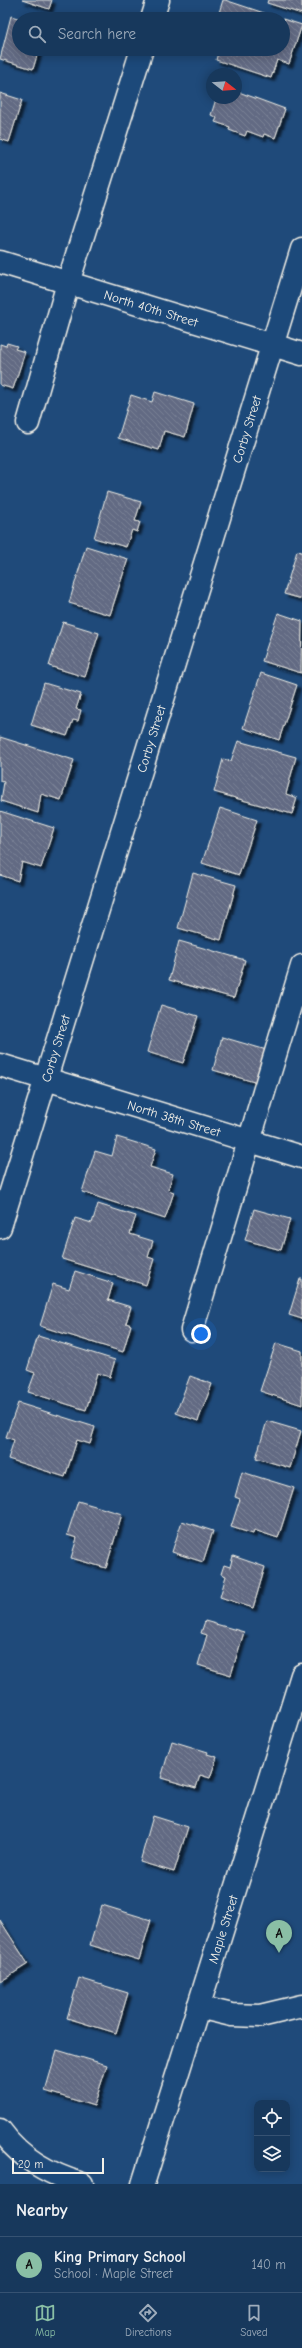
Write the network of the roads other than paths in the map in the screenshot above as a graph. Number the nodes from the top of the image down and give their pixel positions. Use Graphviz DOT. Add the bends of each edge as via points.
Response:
graph roads {
  1 [pos="158,0"];
  2 [pos="154,12"];
  3 [pos="140,56"];
  4 [pos="302,249"];
  5 [pos="0,262"];
  6 [pos="68,283"];
  7 [pos="272,345"];
  8 [pos="302,354"];
  9 [pos="28,424"];
  10 [pos="302,966"];
  11 [pos="0,1065"];
  12 [pos="46,1079"];
  13 [pos="249,1141"];
  14 [pos="302,1157"];
  15 [pos="0,1227"];
  16 [pos="192,1330"];
  17 [pos="302,1675"];
  18 [pos="302,2006"];
  19 [pos="198,2007"];
  20 [pos="0,2130"];
  21 [pos="82,2184"];
  22 [pos="143,2184"];
  1 -- 2 [label="street"];
  3 -- 6 [label="street"];
  4 -- 7 [label="street, Corby Street"];
  5 -- 6 [label="street, North 40th Street"];
  6 -- 7 [label="street, North 40th Street"];
  6 -- 9 [label="street"];
  7 -- 8 [label="street, North 40th Street"];
  7 -- 12 [label="street, Corby Street"];
  10 -- 13 [label="street"];
  11 -- 12 [label="street, North 38th Street"];
  12 -- 13 [label="street, North 38th Street"];
  12 -- 15 [label="street, Corby Street"];
  13 -- 14 [label="street, North 38th Street"];
  13 -- 16 [label="street"];
  17 -- 19 [label="street, Maple Street"];
  18 -- 19 [label="street" via="260,2016 232,2015"];
  19 -- 22 [label="street, Maple Street"];
  20 -- 21 [label="street" via="24,2156 45,2171"];
}
